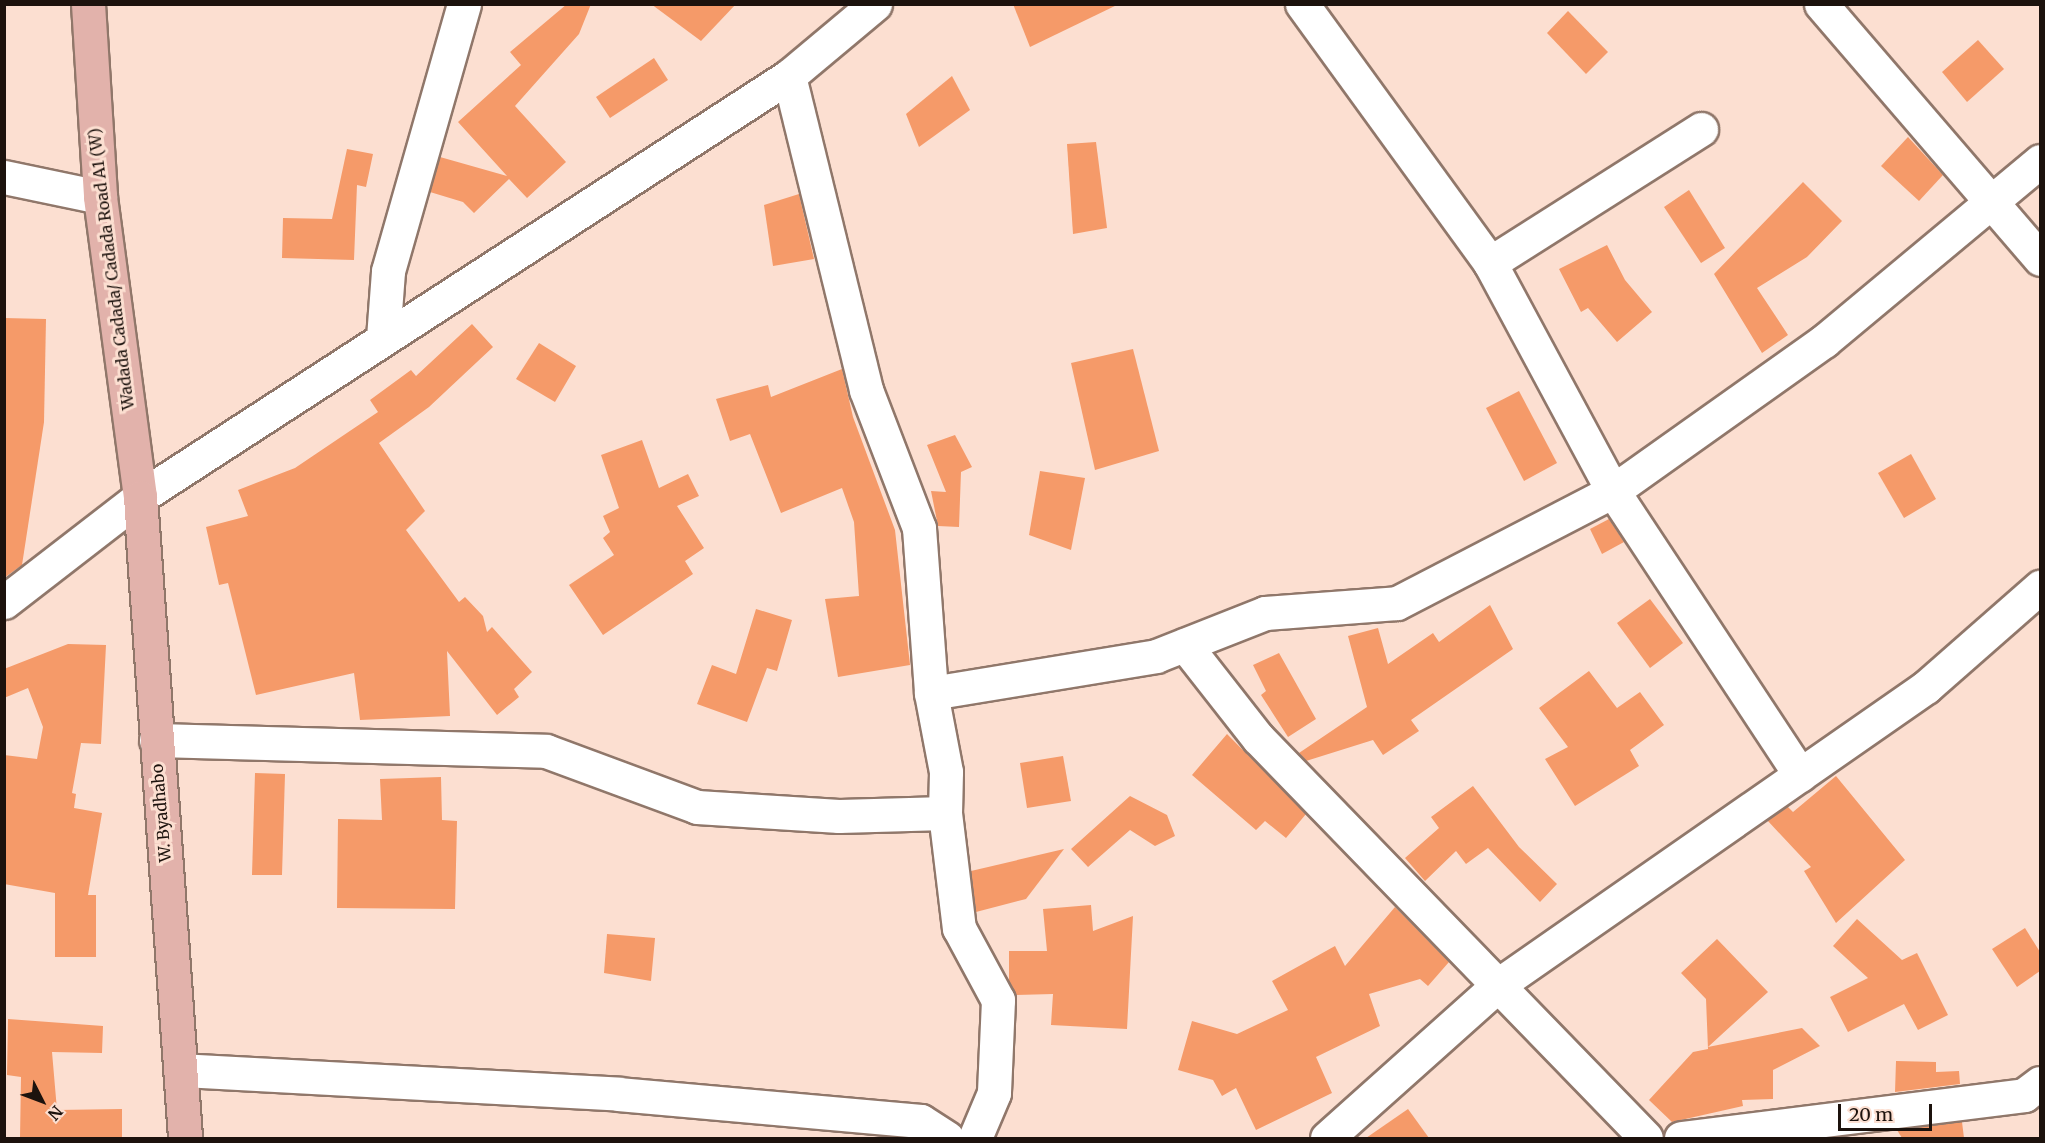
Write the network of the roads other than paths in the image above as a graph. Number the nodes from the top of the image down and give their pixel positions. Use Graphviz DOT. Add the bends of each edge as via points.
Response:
graph roads {
  1 [pos="88,4"];
  2 [pos="464,4"];
  3 [pos="875,4"];
  4 [pos="1302,4"];
  5 [pos="1821,4"];
  6 [pos="789,76"];
  7 [pos="1701,129"];
  8 [pos="2040,161"];
  9 [pos="4,177"];
  10 [pos="100,197"];
  11 [pos="1990,203"];
  12 [pos="2040,259"];
  13 [pos="1490,263"];
  14 [pos="383,338"];
  15 [pos="1613,491"];
  16 [pos="140,497"];
  17 [pos="2040,587"];
  18 [pos="4,602"];
  19 [pos="1185,645"];
  20 [pos="931,693"];
  21 [pos="156,740"];
  22 [pos="1800,775"];
  23 [pos="945,813"];
  24 [pos="1498,984"];
  25 [pos="182,1070"];
  26 [pos="2040,1083"];
  27 [pos="184,1133"];
  28 [pos="947,1138"];
  29 [pos="975,1138"];
  30 [pos="1327,1138"];
  31 [pos="1646,1138"];
  32 [pos="1681,1138"];
  1 -- 10 [label="main road, Wadada Cadada/ Cadada Road A1 (W)"];
  2 -- 14 [label="street" via="388,271"];
  3 -- 6 [label="street"];
  4 -- 13 [label="street"];
  5 -- 11 [label="street"];
  6 -- 14 [label="street"];
  6 -- 20 [label="street" via="866,390 920,528"];
  7 -- 13 [label="street"];
  8 -- 11 [label="street"];
  9 -- 10 [label="street"];
  10 -- 16 [label="main road, Wadada Cadada/ Cadada Road A1 (W)"];
  11 -- 12 [label="street"];
  11 -- 15 [label="street" via="1824,340"];
  13 -- 15 [label="street"];
  14 -- 16 [label="street"];
  15 -- 19 [label="street" via="1396,603 1265,613"];
  15 -- 22 [label="street"];
  16 -- 18 [label="street"];
  16 -- 21 [label="main road, W. Byadhabo"];
  17 -- 22 [label="street" via="1926,687"];
  19 -- 20 [label="street" via="1093,668"];
  19 -- 24 [label="street" via="1258,738"];
  20 -- 23 [label="street" via="946,772"];
  21 -- 23 [label="street" via="546,752 697,807 839,816"];
  21 -- 25 [label="main road, W. Byadhabo"];
  22 -- 24 [label="street"];
  23 -- 29 [label="street" via="959,928 998,1000 994,1093"];
  24 -- 30 [label="street"];
  24 -- 31 [label="street"];
  25 -- 27 [label="main road, W. Byadhabo"];
  25 -- 28 [label="street" via="618,1094 921,1121"];
  26 -- 32 [label="street" via="2024,1095"];
}
